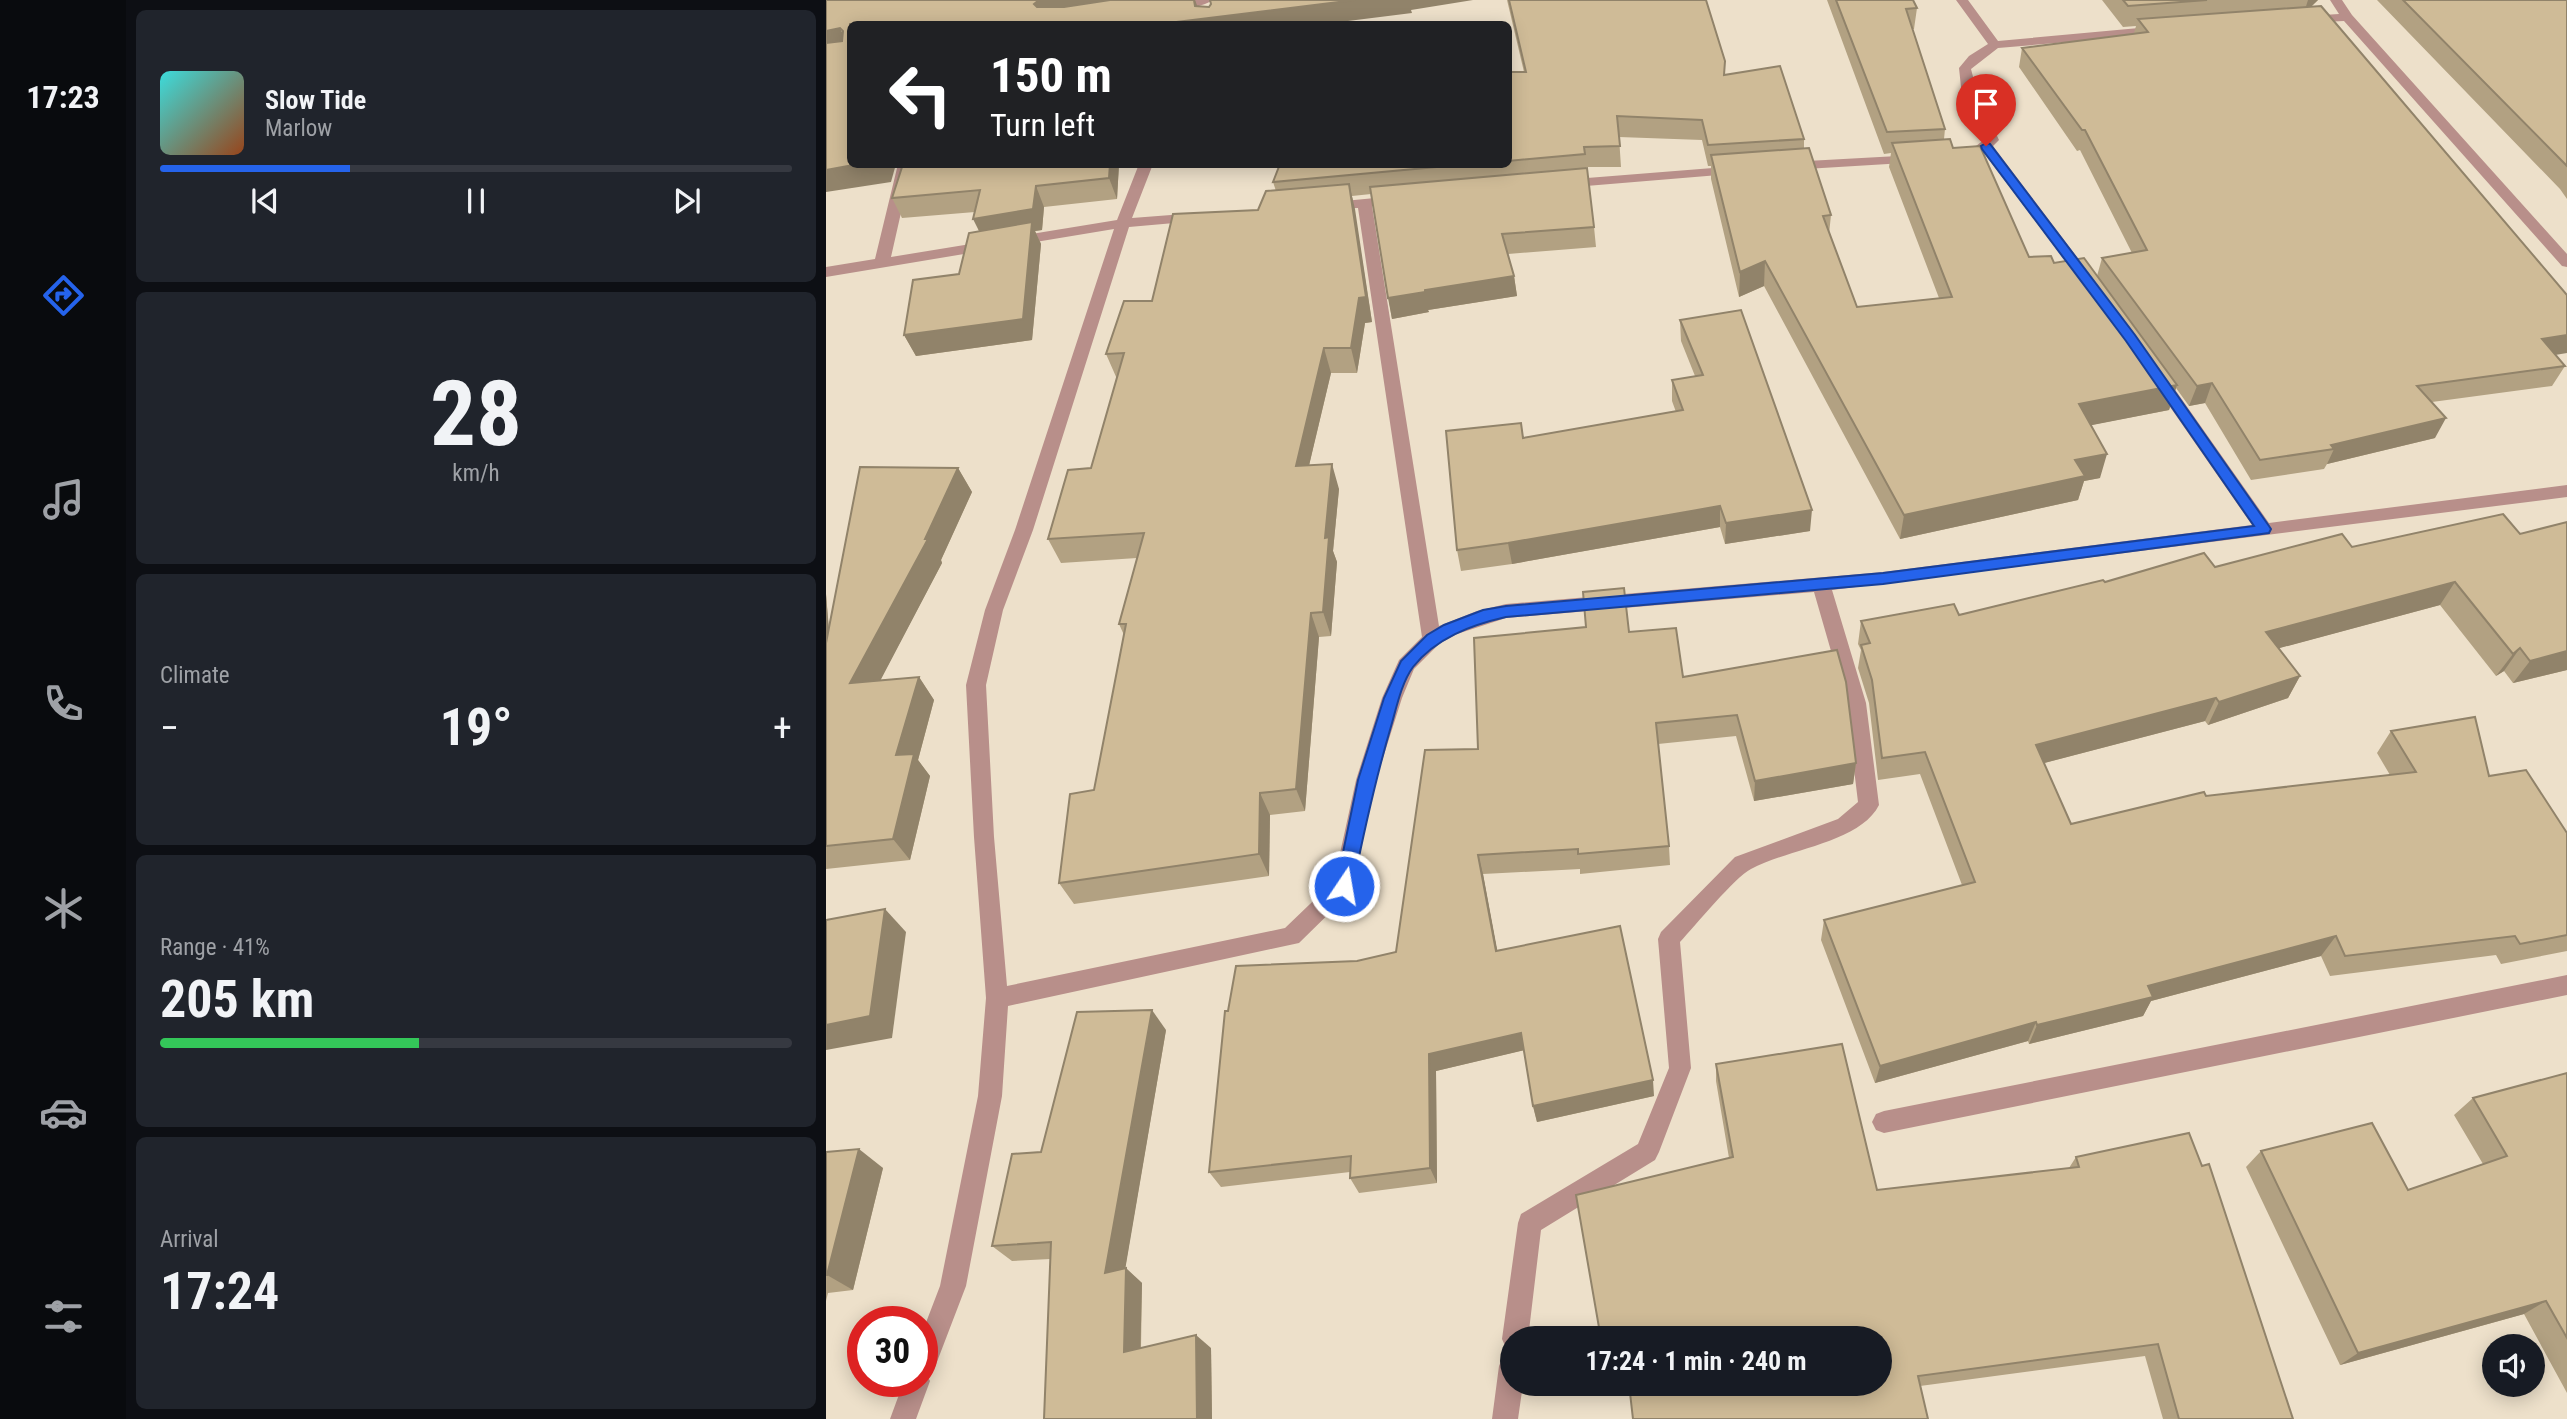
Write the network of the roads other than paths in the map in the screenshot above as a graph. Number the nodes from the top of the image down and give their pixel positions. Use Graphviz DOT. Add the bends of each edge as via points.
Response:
graph roads {
  1 [pos="1962,0"];
  2 [pos="2336,0"];
  3 [pos="1205,5"];
  4 [pos="1153,9"];
  5 [pos="2347,17"];
  6 [pos="2295,21"];
  7 [pos="2179,28"];
  8 [pos="1995,45"];
  9 [pos="1986,146"];
  10 [pos="904,168"];
  11 [pos="1144,168"];
  12 [pos="1543,186"];
  13 [pos="1406,199"];
  14 [pos="1364,203"];
  15 [pos="1311,207"];
  16 [pos="1217,215"];
  17 [pos="1123,223"];
  18 [pos="882,262"];
  19 [pos="2567,263"];
  20 [pos="826,272"];
  21 [pos="2098,296"];
  22 [pos="2146,361"];
  23 [pos="2567,491"];
  24 [pos="2264,529"];
  25 [pos="1821,585"];
  26 [pos="1432,639"];
  27 [pos="2567,985"];
  28 [pos="997,998"];
  29 [pos="1884,1122"];
  30 [pos="938,1325"];
  31 [pos="1517,1326"];
  32 [pos="1508,1396"];
  33 [pos="911,1397"];
  34 [pos="903,1419"];
  35 [pos="1505,1419"];
  1 -- 8 [label="street"];
  2 -- 5 [label="street"];
  3 -- 4 [label="street"];
  5 -- 6 [label="street"];
  5 -- 19 [label="street"];
  7 -- 8 [label="street"];
  8 -- 9 [label="street" via="1965,68 1968,94 1992,140"];
  9 -- 12 [label="street" via="1968,155 1931,159"];
  9 -- 21 [label="street"];
  10 -- 18 [label="street"];
  11 -- 17 [label="street"];
  13 -- 14 [label="street"];
  14 -- 15 [label="street"];
  14 -- 26 [label="street"];
  16 -- 17 [label="street"];
  17 -- 18 [label="street"];
  17 -- 28 [label="street" via="1024,530 993,610 976,685"];
  18 -- 20 [label="street"];
  22 -- 24 [label="street"];
  23 -- 24 [label="street"];
  24 -- 25 [label="street"];
  25 -- 26 [label="street" via="1506,611"];
  25 -- 31 [label="street" via="1857,703 1870,805 1845,825 1742,863 1669,939 1680,1068 1647,1152 1530,1223"];
  26 -- 28 [label="street" via="1406,665 1392,698 1366,780 1344,886 1291,936"];
  27 -- 29 [label="street"];
  28 -- 30 [label="street" via="990,1096 953,1286"];
  32 -- 35 [label="street"];
  33 -- 34 [label="street"];
}
